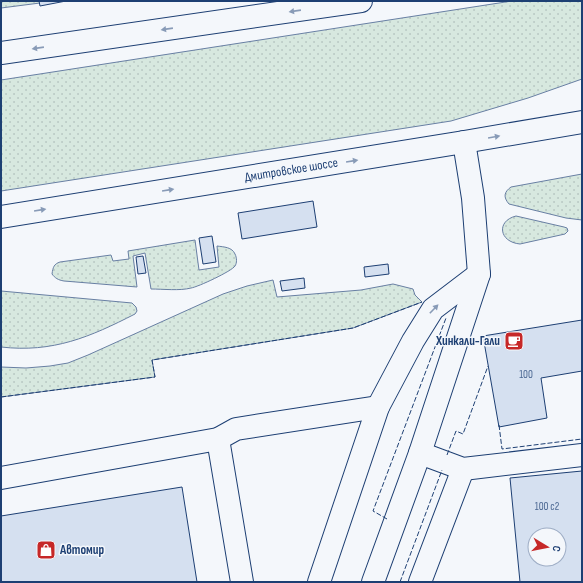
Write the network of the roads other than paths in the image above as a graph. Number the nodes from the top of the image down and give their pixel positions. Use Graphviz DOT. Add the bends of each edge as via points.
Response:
graph roads {
  1 [pos="362,1"];
  2 [pos="1,53"];
  3 [pos="582,122"];
  4 [pos="464,142"];
  5 [pos="1,217"];
  6 [pos="479,274"];
  7 [pos="378,407"];
  8 [pos="218,440"];
  9 [pos="420,453"];
  10 [pos="582,455"];
  11 [pos="462,469"];
  12 [pos="1,478"];
  13 [pos="242,582"];
  14 [pos="319,582"];
  15 [pos="373,582"];
  16 [pos="420,582"];
  1 -- 2 [label="main road, one-way"];
  4 -- 3 [label="main road, Дмитровское шоссе, one-way"];
  5 -- 4 [label="main road, Дмитровское шоссе, one-way"];
  4 -- 6 [label="main road" via="473,198"];
  7 -- 6 [label="main road, one-way" via="433,309"];
  6 -- 9 [label="main road"];
  7 -- 8 [label="main road" via="236,429"];
  7 -- 14 [label="main road"];
  8 -- 12 [label="main road"];
  8 -- 13 [label="main road"];
  9 -- 11 [label="main road"];
  9 -- 15 [label="main road"];
  10 -- 11 [label="main road"];
  11 -- 16 [label="main road"];
}
